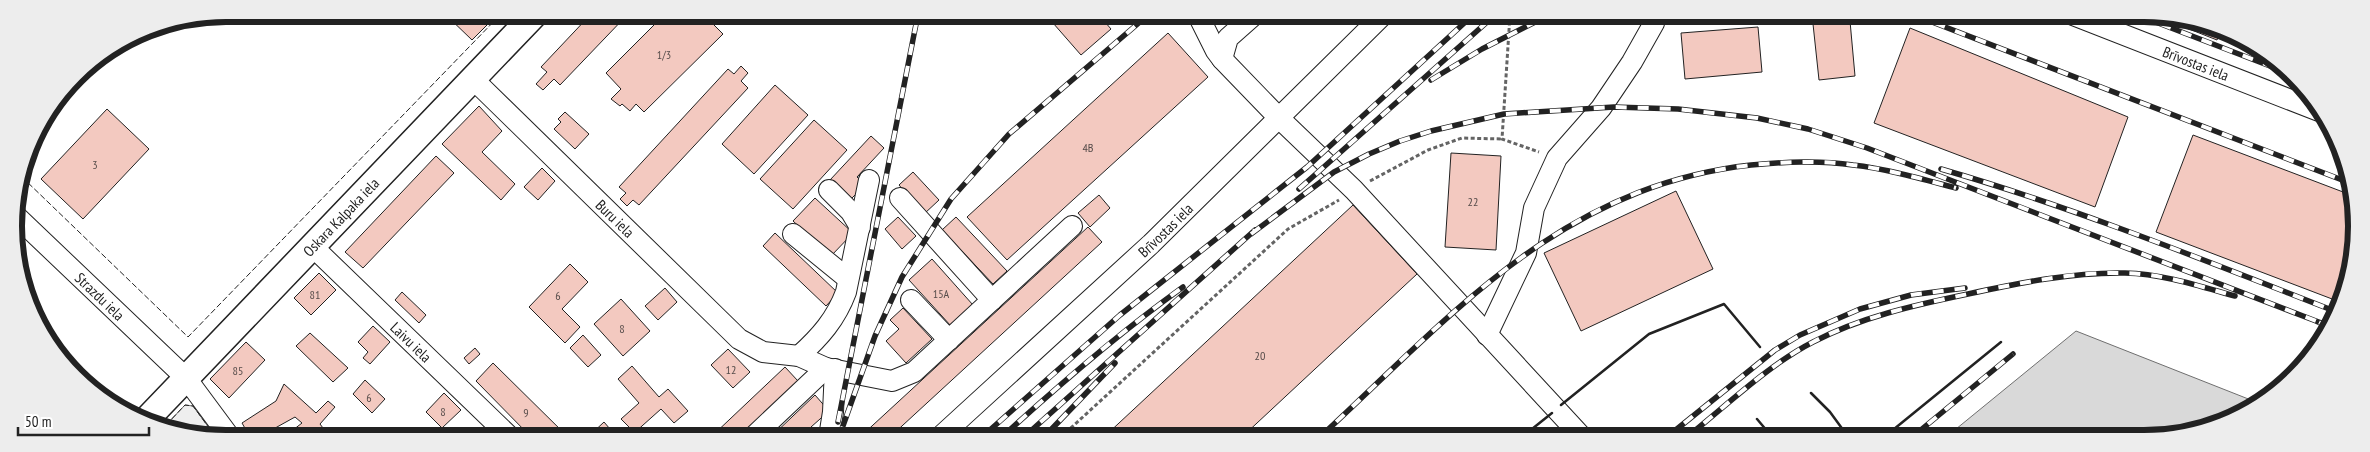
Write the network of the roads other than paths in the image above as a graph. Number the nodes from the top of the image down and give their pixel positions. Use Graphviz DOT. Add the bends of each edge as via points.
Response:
graph roads {
  1 [pos="527,22"];
  2 [pos="1202,22"];
  3 [pos="1246,22"];
  4 [pos="1376,22"];
  5 [pos="1654,22"];
  6 [pos="2089,22"];
  7 [pos="1222,59"];
  8 [pos="473,78"];
  9 [pos="2309,107"];
  10 [pos="1279,118"];
  11 [pos="869,180"];
  12 [pos="829,190"];
  13 [pos="900,198"];
  14 [pos="22,222"];
  15 [pos="860,226"];
  16 [pos="1072,226"];
  17 [pos="793,234"];
  18 [pos="312,246"];
  19 [pos="847,278"];
  20 [pos="911,300"];
  21 [pos="992,300"];
  22 [pos="1487,335"];
  23 [pos="949,340"];
  24 [pos="799,356"];
  25 [pos="830,368"];
  26 [pos="186,378"];
  27 [pos="151,415"];
  28 [pos="224,430"];
  29 [pos="503,430"];
  30 [pos="761,430"];
  31 [pos="830,430"];
  32 [pos="948,430"];
  33 [pos="1575,430"];
  1 -- 8 [label="main road, Oskara Kalpaka iela"];
  2 -- 7 [label="street"];
  3 -- 7 [label="street" via="1228,38"];
  4 -- 10 [label="street, Brīvostas iela"];
  5 -- 22 [label="street" via="1601,108 1556,158 1534,208 1526,253"];
  6 -- 9 [label="street, Brīvostas iela"];
  7 -- 10 [label="street"];
  8 -- 18 [label="main road, Oskara Kalpaka iela"];
  8 -- 24 [label="street, Buru iela" via="739,339 763,352"];
  10 -- 22 [label="street" via="1354,190"];
  10 -- 32 [label="street, Brīvostas iela" via="1151,244"];
  11 -- 15 [label="street"];
  12 -- 15 [label="street"];
  13 -- 21 [label="street"];
  14 -- 26 [label="street, Strazdu iela"];
  15 -- 19 [label="street"];
  16 -- 21 [label="street"];
  17 -- 19 [label="street"];
  18 -- 26 [label="main road, Oskara Kalpaka iela"];
  18 -- 29 [label="street, Laivu iela"];
  19 -- 24 [label="street" via="840,306 822,336"];
  20 -- 23 [label="street"];
  21 -- 23 [label="street"];
  22 -- 33 [label="street"];
  23 -- 25 [label="street" via="914,372 892,381"];
  24 -- 25 [label="street"];
  25 -- 30 [label="street"];
  25 -- 31 [label="street" via="833,412"];
  26 -- 27 [label="main road, Oskara Kalpaka iela"];
  26 -- 28 [label="street, Strazdu iela"];
}
